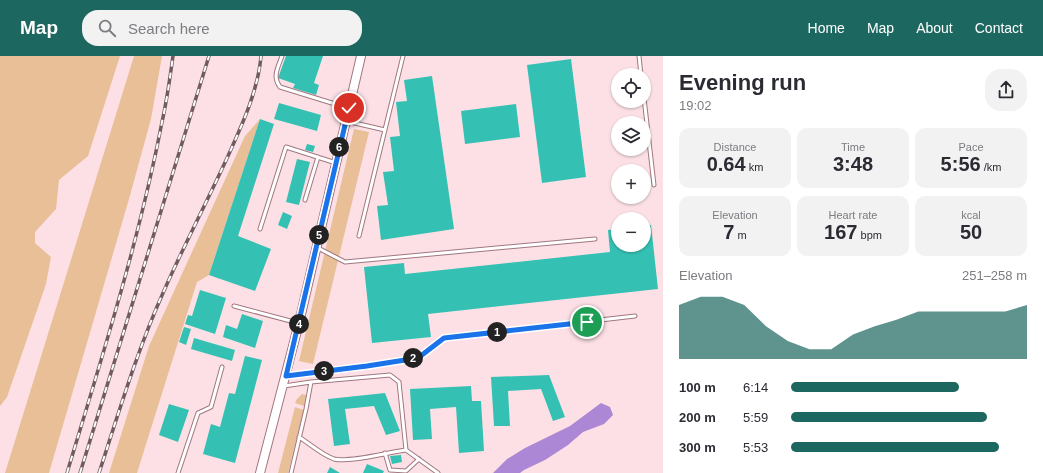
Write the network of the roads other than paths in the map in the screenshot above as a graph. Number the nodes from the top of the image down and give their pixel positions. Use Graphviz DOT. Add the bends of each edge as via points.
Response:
graph roads {
  1 [pos="282,56"];
  2 [pos="361,56"];
  3 [pos="403,56"];
  4 [pos="639,56"];
  5 [pos="640,68"];
  6 [pos="349,108"];
  7 [pos="645,108"];
  8 [pos="346,121"];
  9 [pos="385,130"];
  10 [pos="318,157"];
  11 [pos="336,163"];
  12 [pos="654,185"];
  13 [pos="305,200"];
  14 [pos="260,229"];
  15 [pos="359,236"];
  16 [pos="595,239"];
  17 [pos="316,247"];
  18 [pos="234,306"];
  19 [pos="635,316"];
  20 [pos="299,323"];
  21 [pos="222,367"];
  22 [pos="286,376"];
  23 [pos="311,382"];
  24 [pos="284,386"];
  25 [pos="299,437"];
  26 [pos="406,450"];
  27 [pos="385,453"];
  28 [pos="419,459"];
  29 [pos="178,473"];
  30 [pos="260,473"];
  31 [pos="291,473"];
  32 [pos="438,473"];
  1 -- 6 [label="lane" via="275,77 280,87"];
  2 -- 6 [label="main road"];
  3 -- 9 [label="lane"];
  4 -- 5 [label="lane"];
  6 -- 8 [label="main road"];
  7 -- 12 [label="lane"];
  8 -- 9 [label="lane"];
  8 -- 11 [label="main road"];
  9 -- 15 [label="lane"];
  10 -- 11 [label="lane"];
  10 -- 13 [label="lane"];
  10 -- 14 [label="lane" via="286,147"];
  11 -- 17 [label="main road"];
  16 -- 17 [label="lane" via="344,262"];
  17 -- 20 [label="main road"];
  18 -- 20 [label="lane"];
  19 -- 22 [label="lane" via="444,338 418,358"];
  20 -- 22 [label="main road"];
  21 -- 29 [label="lane" via="211,407 198,413"];
  22 -- 24 [label="main road"];
  23 -- 24 [label="lane"];
  23 -- 25 [label="lane"];
  23 -- 26 [label="lane" via="390,376 399,382"];
  24 -- 30 [label="main road"];
  25 -- 27 [label="lane" via="335,459 346,460"];
  25 -- 31 [label="lane"];
  26 -- 27 [label="lane"];
  26 -- 28 [label="lane"];
  27 -- 28 [label="lane" via="390,470 406,471"];
  28 -- 32 [label="lane"];
}
